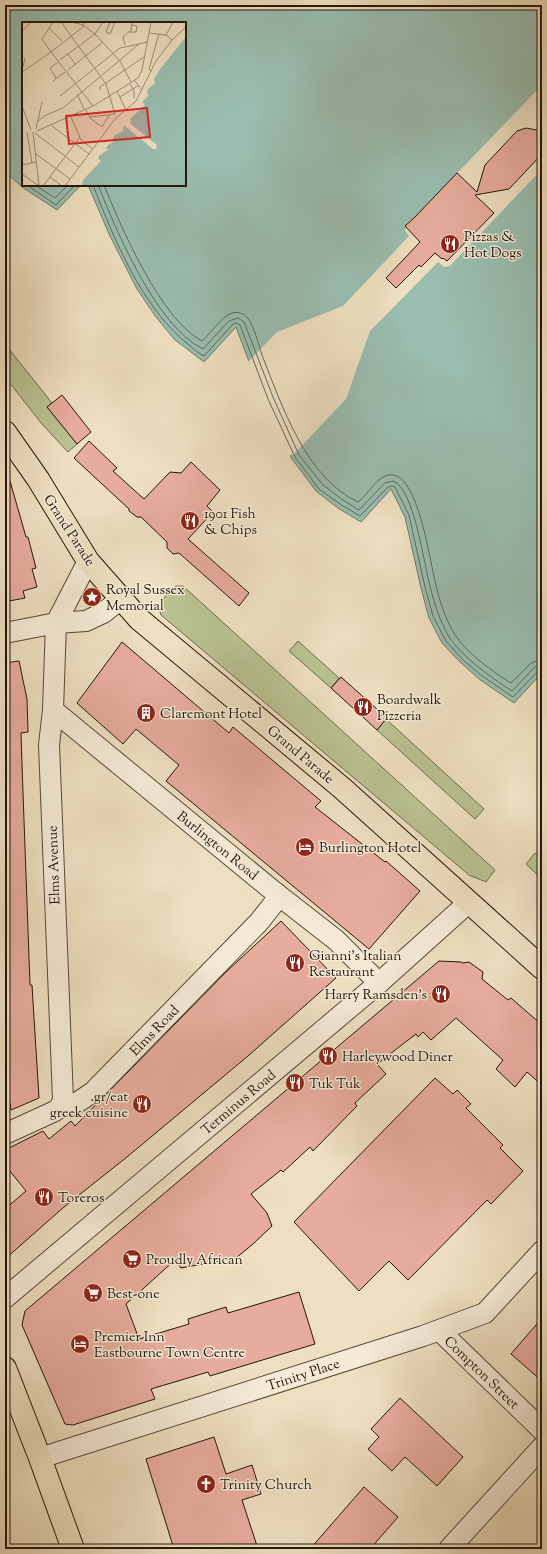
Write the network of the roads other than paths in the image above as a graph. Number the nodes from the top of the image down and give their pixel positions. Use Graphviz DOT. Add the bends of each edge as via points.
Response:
graph roads {
  1 [pos="5,432"];
  2 [pos="88,561"];
  3 [pos="121,599"];
  4 [pos="56,623"];
  5 [pos="5,633"];
  6 [pos="53,710"];
  7 [pos="277,894"];
  8 [pos="468,903"];
  9 [pos="542,968"];
  10 [pos="379,983"];
  11 [pos="60,1107"];
  12 [pos="5,1134"];
  13 [pos="542,1251"];
  14 [pos="5,1298"];
  15 [pos="440,1331"];
  16 [pos="5,1368"];
  17 [pos="542,1430"];
  18 [pos="542,1446"];
  19 [pos="40,1458"];
  20 [pos="73,1549"];
  21 [pos="449,1549"];
  1 -- 2 [label="main road, Grand Parade" via="38,479"];
  2 -- 3 [label="main road, Grand Parade"];
  2 -- 4 [label="street"];
  3 -- 4 [label="street" via="103,613 86,621"];
  3 -- 8 [label="main road, Grand Parade" via="139,619 342,788"];
  4 -- 5 [label="street"];
  4 -- 6 [label="street, Elms Avenue"];
  6 -- 7 [label="street, Burlington Road" via="202,839"];
  6 -- 11 [label="street, Elms Avenue" via="49,745 63,1100"];
  7 -- 10 [label="street, Burlington Road" via="336,940"];
  7 -- 11 [label="street, Elms Road" via="274,903 259,922 93,1092 75,1104"];
  8 -- 9 [label="main road, Grand Parade"];
  8 -- 10 [label="street, Terminus Road"];
  10 -- 14 [label="street, Terminus Road"];
  11 -- 12 [label="street, Elms Road"];
  13 -- 15 [label="street, Trinity Place" via="485,1313"];
  15 -- 17 [label="street, Compton Street"];
  15 -- 19 [label="street, Trinity Place"];
  16 -- 19 [label="main road"];
  18 -- 21 [label="street"];
  19 -- 20 [label="main road"];
}
